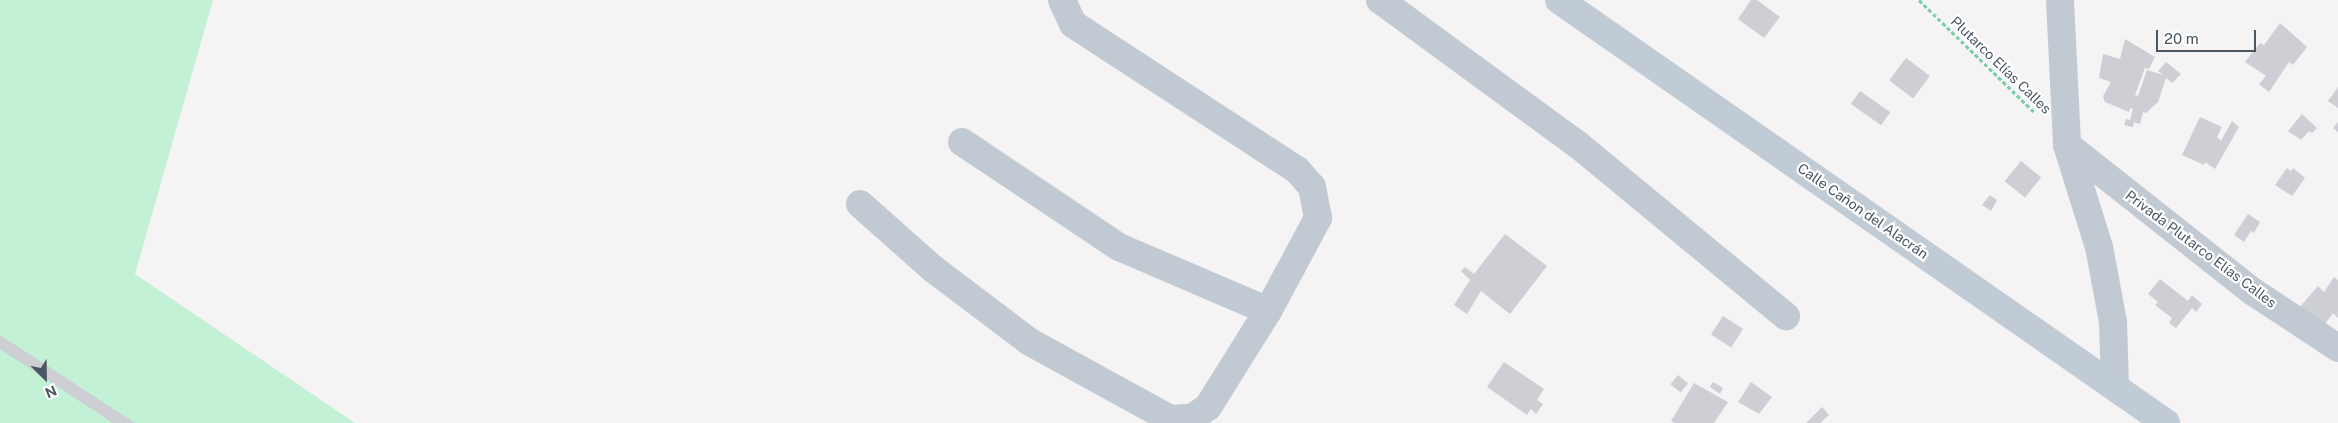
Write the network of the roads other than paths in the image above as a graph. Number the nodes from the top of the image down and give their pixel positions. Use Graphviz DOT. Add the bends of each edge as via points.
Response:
graph roads {
  1 [pos="1062,0"];
  2 [pos="1380,0"];
  3 [pos="1559,0"];
  4 [pos="2060,0"];
  5 [pos="962,142"];
  6 [pos="2067,145"];
  7 [pos="860,204"];
  8 [pos="1268,311"];
  9 [pos="1786,316"];
  10 [pos="2338,348"];
  11 [pos="2115,387"];
  12 [pos="2166,423"];
  1 -- 8 [label="street" via="1073,24 1297,170 1312,187 1318,218"];
  2 -- 9 [label="street" via="1576,144"];
  3 -- 11 [label="main road, Calle Cañon del Alacrán"];
  4 -- 6 [label="street"];
  5 -- 8 [label="street" via="1119,247"];
  6 -- 10 [label="street, Privada Plutarco Elías Calles" via="2252,291"];
  6 -- 11 [label="street" via="2099,247 2113,322"];
  7 -- 8 [label="street" via="932,268 1030,342 1170,418 1192,418 1208,407"];
  11 -- 12 [label="main road, Calle Cañon del Alacrán"];
}
